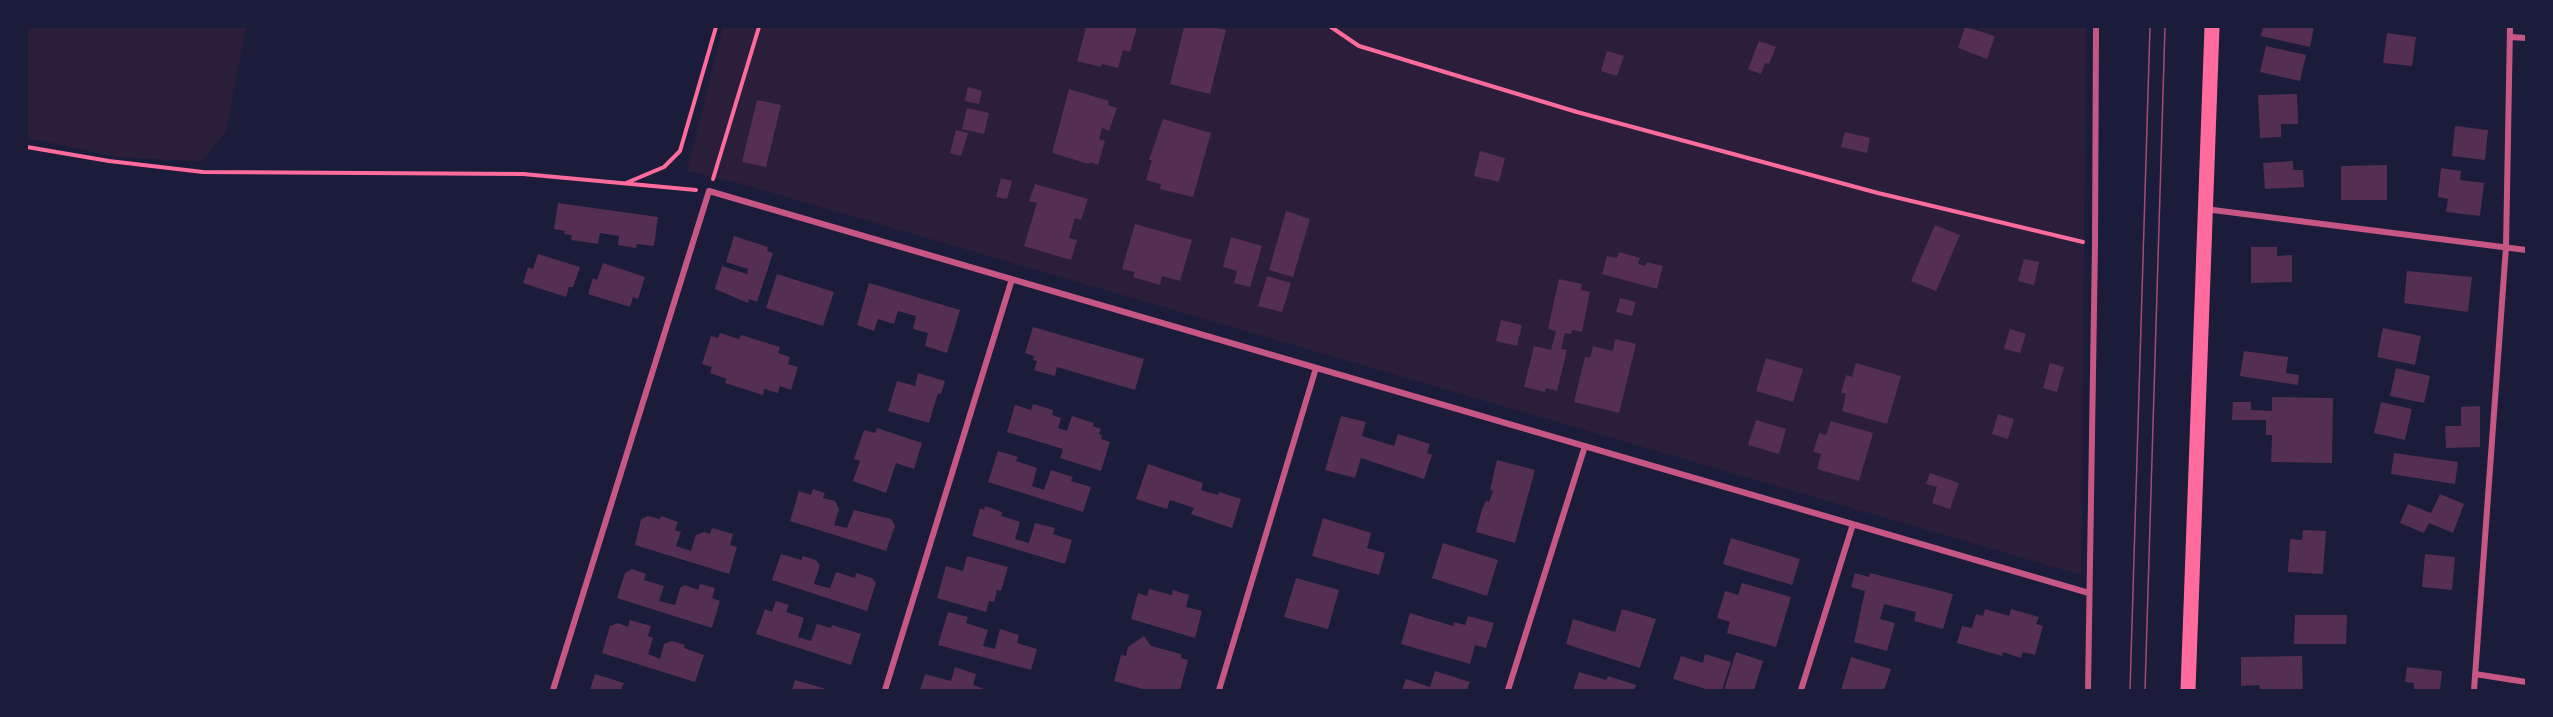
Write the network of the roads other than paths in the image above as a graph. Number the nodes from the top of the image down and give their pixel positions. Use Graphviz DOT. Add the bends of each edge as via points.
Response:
graph roads {
  1 [pos="2096,27"];
  2 [pos="2212,27"];
  3 [pos="2510,27"];
  4 [pos="2510,37"];
  5 [pos="2526,38"];
  6 [pos="2205,210"];
  7 [pos="2506,247"];
  8 [pos="2526,250"];
  9 [pos="1012,279"];
  10 [pos="1316,368"];
  11 [pos="1585,446"];
  12 [pos="1853,524"];
  13 [pos="2089,593"];
  14 [pos="2475,674"];
  15 [pos="2526,682"];
  16 [pos="553,690"];
  17 [pos="885,690"];
  18 [pos="1219,690"];
  19 [pos="1508,690"];
  20 [pos="1801,690"];
  21 [pos="2088,690"];
  22 [pos="2188,690"];
  23 [pos="2474,690"];
  1 -- 13 [label="street"];
  2 -- 6 [label="main road"];
  3 -- 4 [label="street"];
  4 -- 5 [label="street"];
  4 -- 7 [label="street"];
  6 -- 7 [label="street"];
  6 -- 22 [label="main road"];
  7 -- 8 [label="street"];
  7 -- 14 [label="street"];
  9 -- 10 [label="street"];
  9 -- 16 [label="street" via="709,191"];
  9 -- 17 [label="street"];
  10 -- 11 [label="street"];
  10 -- 18 [label="street"];
  11 -- 12 [label="street"];
  11 -- 19 [label="street"];
  12 -- 13 [label="street"];
  12 -- 20 [label="street"];
  13 -- 21 [label="street"];
  14 -- 15 [label="street"];
  14 -- 23 [label="street"];
}
